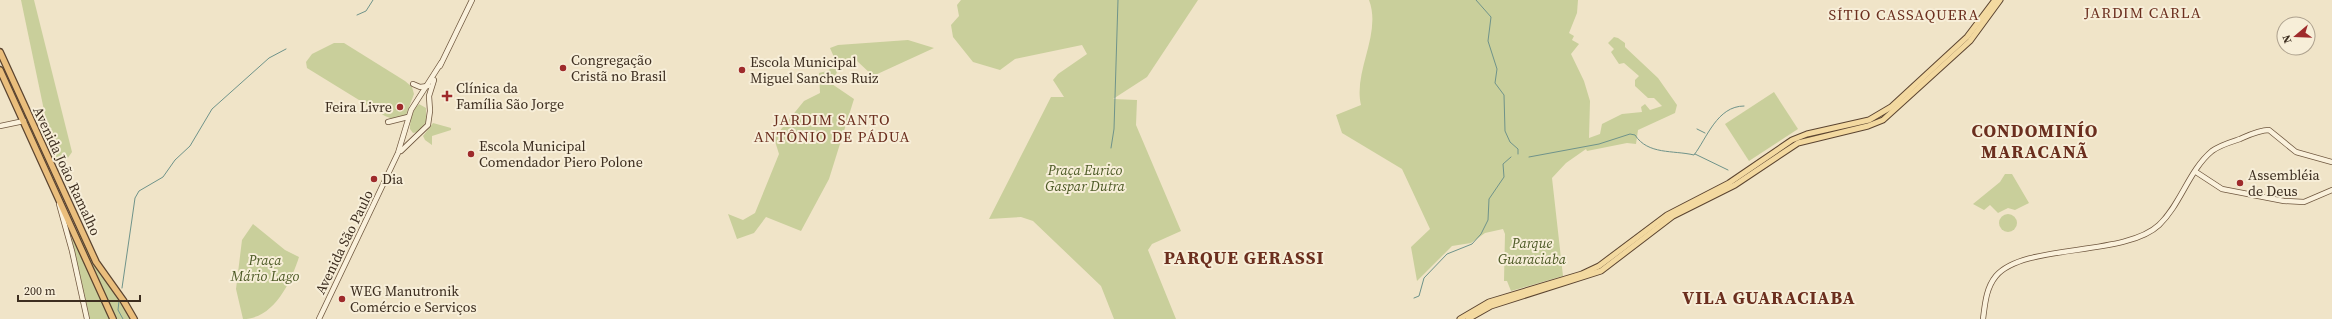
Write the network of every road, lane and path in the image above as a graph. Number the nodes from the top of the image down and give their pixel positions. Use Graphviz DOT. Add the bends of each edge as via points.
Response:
graph roads {
  1 [pos="472,0"];
  2 [pos="1995,0"];
  3 [pos="2000,0"];
  4 [pos="0,52"];
  5 [pos="441,63"];
  6 [pos="0,70"];
  7 [pos="413,84"];
  8 [pos="428,86"];
  9 [pos="421,97"];
  10 [pos="430,108"];
  11 [pos="408,117"];
  12 [pos="24,121"];
  13 [pos="388,122"];
  14 [pos="0,126"];
  15 [pos="1840,129"];
  16 [pos="1800,136"];
  17 [pos="1804,141"];
  18 [pos="398,153"];
  19 [pos="2332,162"];
  20 [pos="2196,172"];
  21 [pos="2332,190"];
  22 [pos="54,191"];
  23 [pos="87,319"];
  24 [pos="113,319"];
  25 [pos="134,319"];
  26 [pos="319,319"];
  27 [pos="1460,319"];
  28 [pos="1468,319"];
  29 [pos="1983,319"];
  1 -- 5 [label="main road, Avenida São Paulo"];
  2 -- 15 [label="main road" via="1967,37 1891,107 1869,120"];
  3 -- 15 [label="main road" via="1970,41 1888,117 1873,124"];
  4 -- 25 [label="highway, Avenida João Ramalho" via="96,262"];
  5 -- 8 [label="main road, Avenida São Paulo"];
  5 -- 10 [label="main road, Avenida São Paulo" via="429,93"];
  6 -- 12 [label="highway, Avenida João Ramalho"];
  7 -- 8 [label="main road" via="420,87"];
  8 -- 9 [label="main road, Avenida São Paulo"];
  9 -- 10 [label="main road"];
  9 -- 11 [label="main road, Avenida São Paulo"];
  10 -- 18 [label="main road, Avenida São Paulo" via="430,119 426,128 408,141"];
  11 -- 13 [label="main road"];
  11 -- 18 [label="main road, Avenida São Paulo"];
  12 -- 14 [label="main road"];
  12 -- 22 [label="highway, Avenida João Ramalho"];
  15 -- 16 [label="main road"];
  15 -- 17 [label="main road"];
  16 -- 17 [label="main road"];
  16 -- 27 [label="main road" via="1729,183 1666,214 1599,266 1582,274 1489,302"];
  17 -- 28 [label="main road" via="1784,151 1731,187 1673,216 1601,271 1492,306"];
  18 -- 26 [label="main road, Avenida São Paulo"];
  19 -- 20 [label="main road" via="2296,152 2273,131 2265,130 2218,147 2209,154"];
  20 -- 21 [label="main road" via="2222,189 2298,202"];
  20 -- 29 [label="main road" via="2164,220 2154,230 2142,236 2026,260 2001,271 1989,289"];
  22 -- 23 [label="main road, Avenida João Ramalho" via="72,251"];
  22 -- 24 [label="highway, Avenida João Ramalho"];
}
